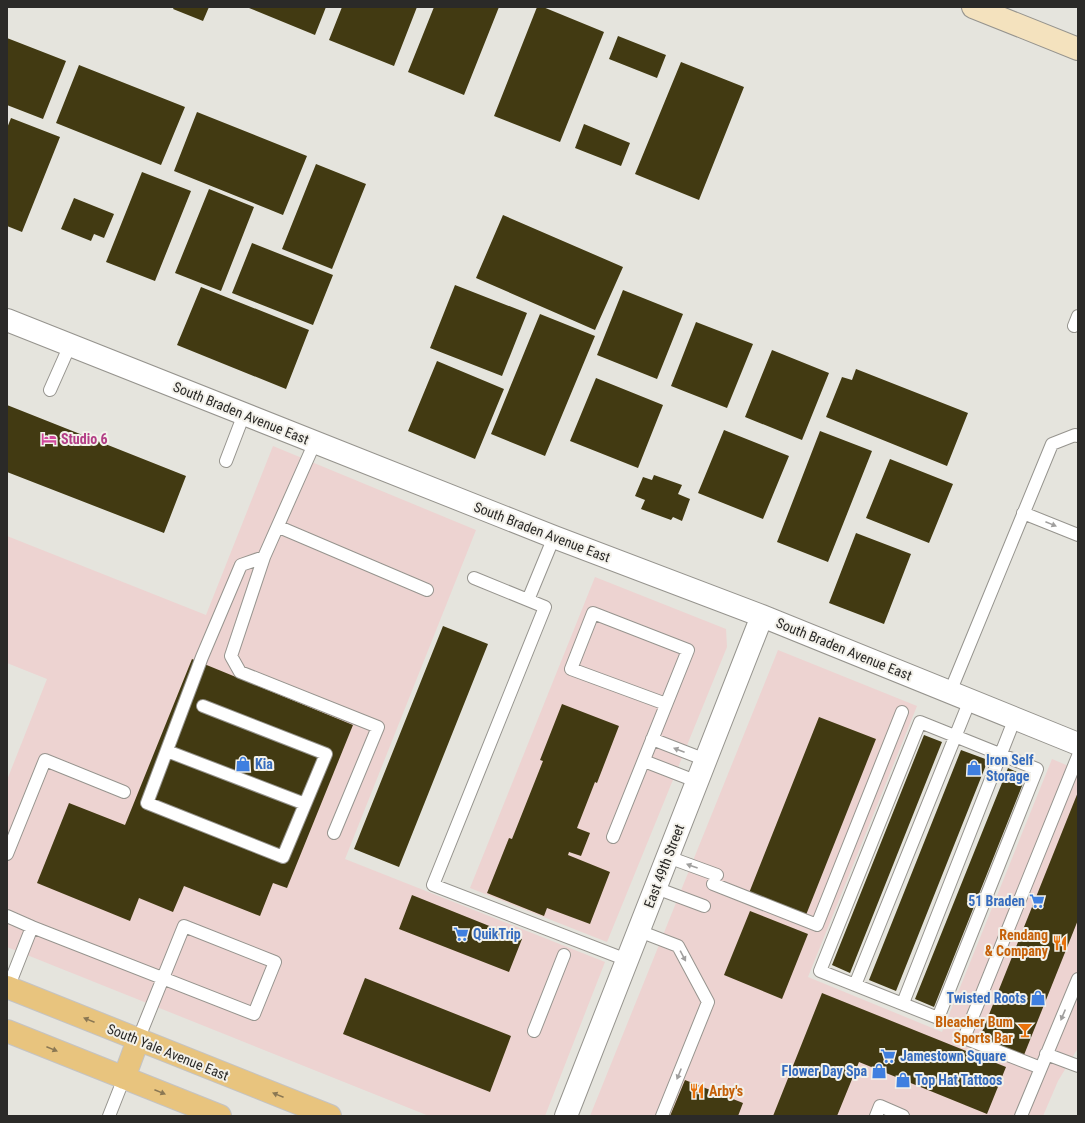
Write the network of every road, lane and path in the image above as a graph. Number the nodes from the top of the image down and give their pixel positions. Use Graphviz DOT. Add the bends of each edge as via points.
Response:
graph roads {
  1 [pos="973,7"];
  2 [pos="1078,48"];
  3 [pos="7,320"];
  4 [pos="70,345"];
  5 [pos="50,390"];
  6 [pos="244,414"];
  7 [pos="1078,436"];
  8 [pos="315,442"];
  9 [pos="226,461"];
  10 [pos="1023,513"];
  11 [pos="278,527"];
  12 [pos="1078,536"];
  13 [pos="554,537"];
  14 [pos="264,557"];
  15 [pos="474,578"];
  16 [pos="427,590"];
  17 [pos="528,600"];
  18 [pos="762,616"];
  19 [pos="950,692"];
  20 [pos="970,700"];
  21 [pos="666,704"];
  22 [pos="203,706"];
  23 [pos="902,712"];
  24 [pos="1015,718"];
  25 [pos="956,736"];
  26 [pos="652,740"];
  27 [pos="1078,744"];
  28 [pos="167,750"];
  29 [pos="1000,754"];
  30 [pos="1078,756"];
  31 [pos="706,760"];
  32 [pos="644,761"];
  33 [pos="698,782"];
  34 [pos="124,792"];
  35 [pos="305,804"];
  36 [pos="334,833"];
  37 [pos="613,837"];
  38 [pos="7,854"];
  39 [pos="668,857"];
  40 [pos="656,888"];
  41 [pos="704,906"];
  42 [pos="7,916"];
  43 [pos="32,927"];
  44 [pos="639,931"];
  45 [pos="564,955"];
  46 [pos="627,960"];
  47 [pos="163,978"];
  48 [pos="1078,979"];
  49 [pos="855,985"];
  50 [pos="8,988"];
  51 [pos="903,1003"];
  52 [pos="7,1031"];
  53 [pos="534,1031"];
  54 [pos="138,1040"];
  55 [pos="1046,1054"];
  56 [pos="1078,1066"];
  57 [pos="1041,1068"];
  58 [pos="124,1078"];
  59 [pos="109,1116"];
  60 [pos="220,1116"];
  61 [pos="330,1116"];
  62 [pos="566,1116"];
  63 [pos="662,1116"];
  64 [pos="876,1116"];
  65 [pos="903,1116"];
  66 [pos="1021,1116"];
  1 -- 2 [label="street"];
  3 -- 4 [label="street, South Braden Avenue East"];
  4 -- 5 [label="lane"];
  4 -- 6 [label="street, South Braden Avenue East"];
  6 -- 8 [label="street, South Braden Avenue East"];
  6 -- 9 [label="lane"];
  7 -- 10 [label="lane" via="1052,444"];
  8 -- 11 [label="lane"];
  8 -- 13 [label="street, South Braden Avenue East"];
  10 -- 12 [label="lane, one-way"];
  10 -- 19 [label="lane"];
  11 -- 14 [label="lane"];
  11 -- 16 [label="lane"];
  13 -- 17 [label="lane"];
  13 -- 18 [label="street, South Braden Avenue East"];
  14 -- 28 [label="lane" via="241,565 202,657"];
  14 -- 36 [label="lane" via="231,656 240,672 378,727"];
  15 -- 17 [label="lane"];
  17 -- 46 [label="lane" via="545,607 433,885"];
  18 -- 19 [label="street, South Braden Avenue East"];
  18 -- 31 [label="street, East 49th Street"];
  19 -- 20 [label="street, South Braden Avenue East"];
  20 -- 24 [label="street, South Braden Avenue East"];
  20 -- 25 [label="lane"];
  21 -- 21 [label="lane" via="688,650 593,612 571,669"];
  21 -- 26 [label="lane"];
  22 -- 35 [label="lane" via="326,754"];
  23 -- 39 [label="lane, one-way" via="817,925"];
  24 -- 27 [label="street, South Braden Avenue East"];
  24 -- 29 [label="lane"];
  25 -- 29 [label="lane"];
  25 -- 49 [label="lane"];
  25 -- 49 [label="lane" via="920,722 820,971"];
  31 -- 26 [label="lane, one-way"];
  26 -- 32 [label="lane"];
  28 -- 35 [label="lane"];
  28 -- 35 [label="lane" via="147,803 276,854 283,856"];
  29 -- 51 [label="lane"];
  29 -- 51 [label="lane" via="1037,769 938,1018"];
  30 -- 57 [label="lane" via="964,1038"];
  31 -- 33 [label="street, East 49th Street"];
  32 -- 33 [label="lane"];
  32 -- 37 [label="lane"];
  33 -- 39 [label="street, East 49th Street"];
  34 -- 38 [label="lane" via="45,760"];
  39 -- 40 [label="street, East 49th Street"];
  40 -- 41 [label="lane"];
  40 -- 44 [label="street, East 49th Street"];
  42 -- 43 [label="lane"];
  43 -- 47 [label="lane"];
  43 -- 50 [label="lane"];
  44 -- 46 [label="street, East 49th Street"];
  44 -- 63 [label="lane, one-way" via="678,946 708,1002"];
  45 -- 53 [label="lane"];
  46 -- 62 [label="street, East 49th Street"];
  47 -- 47 [label="lane" via="254,1014 275,962 184,926"];
  47 -- 54 [label="lane"];
  48 -- 55 [label="lane, one-way"];
  49 -- 51 [label="lane"];
  54 -- 50 [label="main road, South Yale Avenue East, one-way"];
  52 -- 58 [label="main road, one-way"];
  54 -- 58 [label="main road"];
  61 -- 54 [label="main road, South Yale Avenue East, one-way"];
  55 -- 56 [label="lane"];
  55 -- 57 [label="lane"];
  57 -- 66 [label="lane"];
  58 -- 59 [label="lane"];
  58 -- 60 [label="main road, one-way"];
  64 -- 65 [label="lane" via="880,1106"];
}
